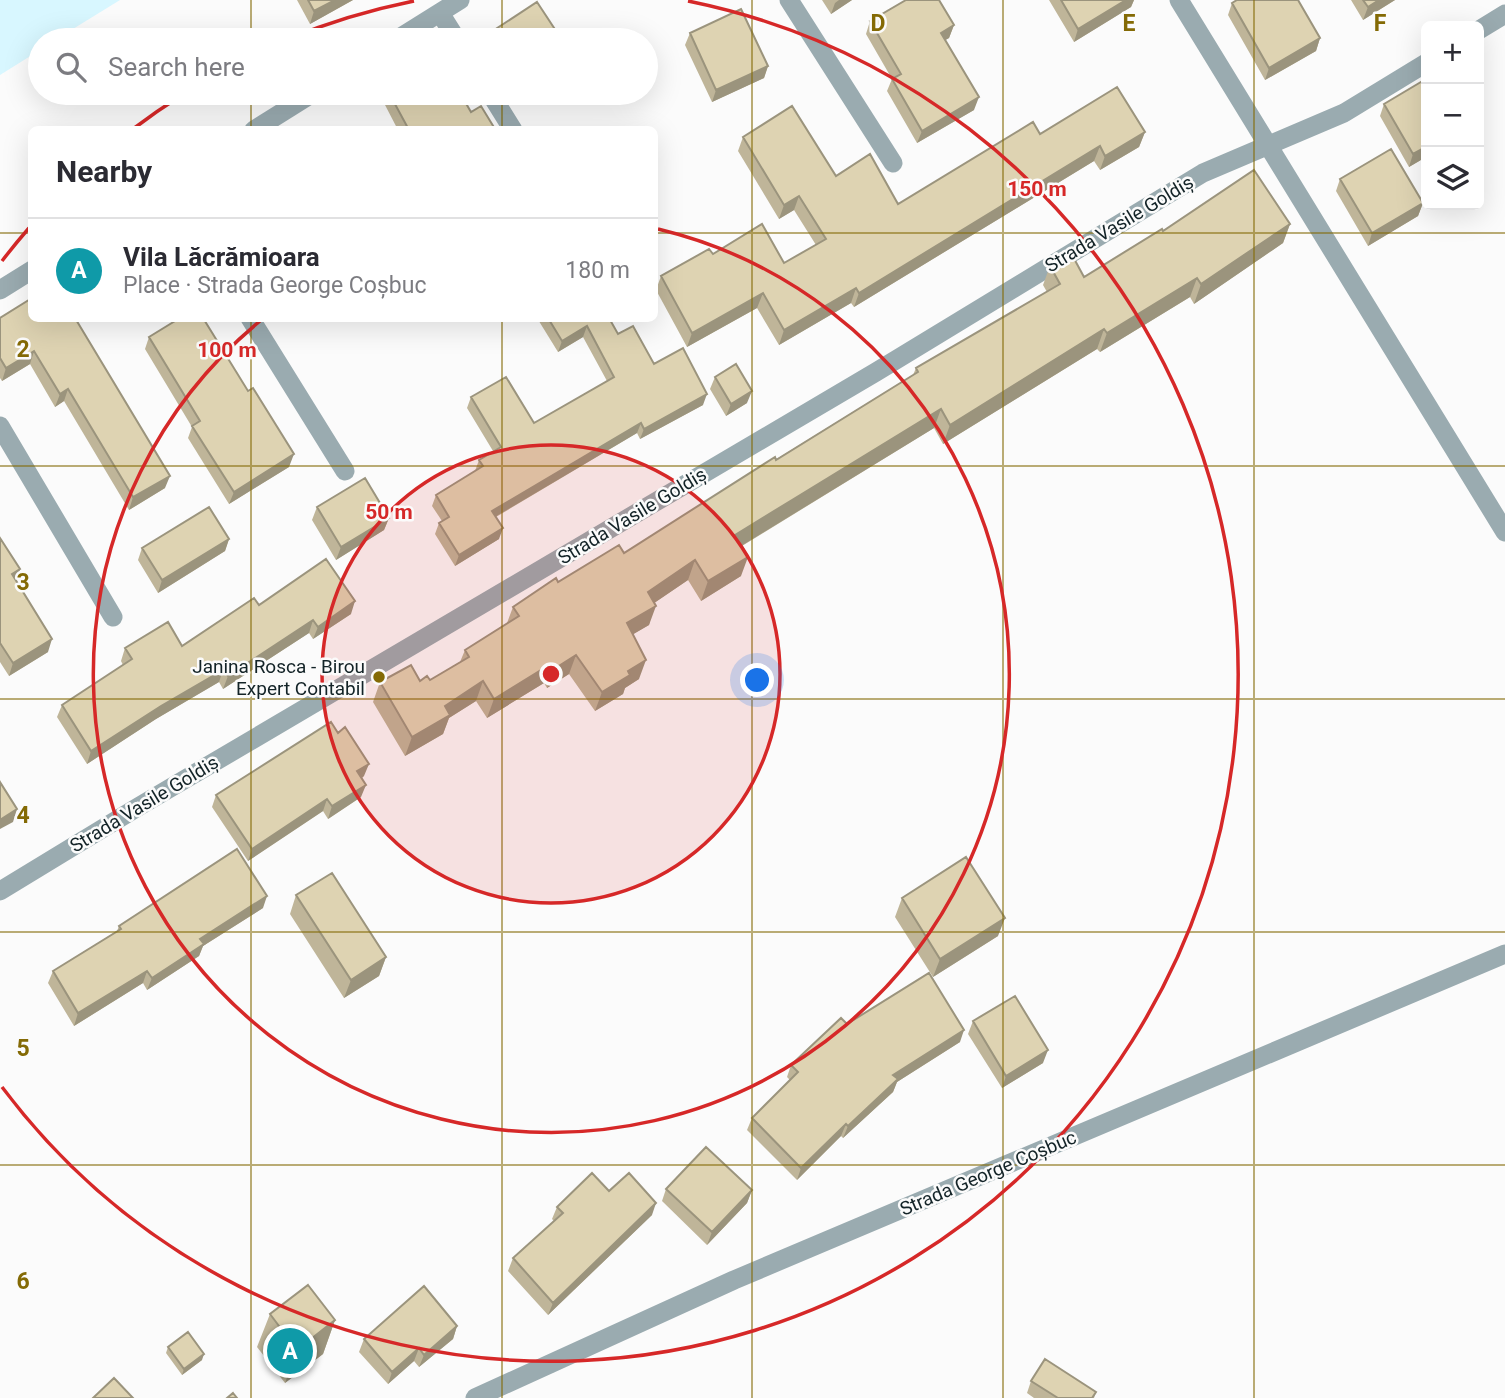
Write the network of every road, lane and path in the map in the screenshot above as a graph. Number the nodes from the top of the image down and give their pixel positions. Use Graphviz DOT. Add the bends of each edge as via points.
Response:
graph roads {
  1 [pos="460,0"];
  2 [pos="789,0"];
  3 [pos="1179,0"];
  4 [pos="440,13"];
  5 [pos="1505,14"];
  6 [pos="1484,27"];
  7 [pos="416,28"];
  8 [pos="449,28"];
  9 [pos="1421,66"];
  10 [pos="294,105"];
  11 [pos="497,105"];
  12 [pos="260,126"];
  13 [pos="511,126"];
  14 [pos="1267,147"];
  15 [pos="893,163"];
  16 [pos="28,272"];
  17 [pos="0,290"];
  18 [pos="252,322"];
  19 [pos="0,426"];
  20 [pos="345,471"];
  21 [pos="1505,532"];
  22 [pos="113,617"];
  23 [pos="0,891"];
  24 [pos="1505,954"];
  25 [pos="475,1398"];
  1 -- 4 [label="street"];
  2 -- 15 [label="street"];
  3 -- 14 [label="street"];
  4 -- 7 [label="street"];
  4 -- 8 [label="street"];
  5 -- 6 [label="street"];
  9 -- 14 [label="street, Strada Vasile Goldiș" via="1344,113"];
  10 -- 12 [label="street"];
  11 -- 13 [label="street"];
  14 -- 21 [label="street"];
  14 -- 23 [label="street, Strada Vasile Goldiș" via="1203,173"];
  16 -- 17 [label="street"];
  18 -- 20 [label="street"];
  19 -- 22 [label="street"];
  24 -- 25 [label="street, Strada George Coșbuc" via="734,1280"];
}
